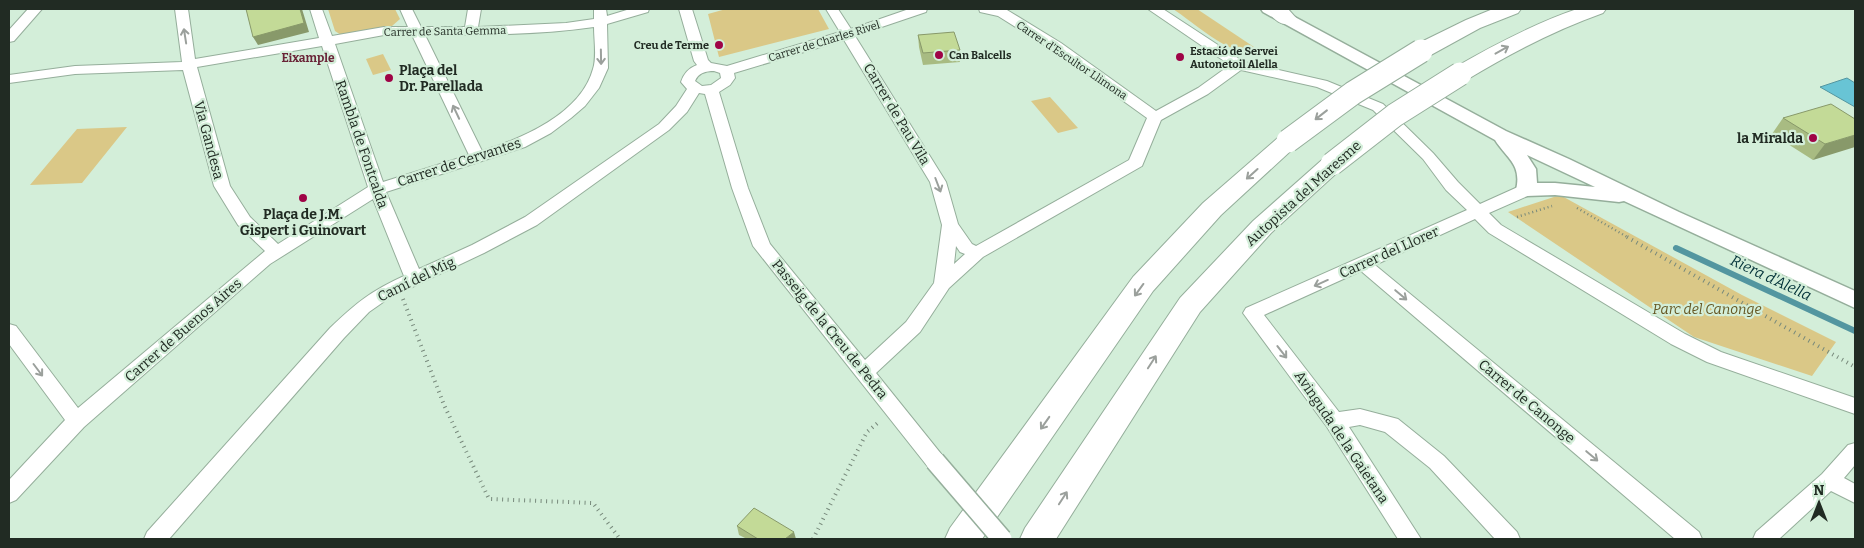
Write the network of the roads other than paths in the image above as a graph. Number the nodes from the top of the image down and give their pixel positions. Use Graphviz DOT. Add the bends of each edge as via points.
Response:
graph roads {
  1 [pos="180,9"];
  2 [pos="316,9"];
  3 [pos="406,9"];
  4 [pos="474,9"];
  5 [pos="643,9"];
  6 [pos="685,9"];
  7 [pos="832,9"];
  8 [pos="921,9"];
  9 [pos="985,9"];
  10 [pos="1155,9"];
  11 [pos="1269,9"];
  12 [pos="1511,9"];
  13 [pos="1596,9"];
  14 [pos="34,10"];
  15 [pos="1282,14"];
  16 [pos="600,16"];
  17 [pos="9,19"];
  18 [pos="418,31"];
  19 [pos="471,31"];
  20 [pos="848,34"];
  21 [pos="9,38"];
  22 [pos="327,41"];
  23 [pos="189,65"];
  24 [pos="1239,65"];
  25 [pos="707,67"];
  26 [pos="726,72"];
  27 [pos="9,79"];
  28 [pos="703,89"];
  29 [pos="1154,117"];
  30 [pos="1499,135"];
  31 [pos="477,156"];
  32 [pos="1570,169"];
  33 [pos="1528,186"];
  34 [pos="377,189"];
  35 [pos="1555,197"];
  36 [pos="1628,197"];
  37 [pos="1478,213"];
  38 [pos="950,225"];
  39 [pos="276,252"];
  40 [pos="977,253"];
  41 [pos="1363,264"];
  42 [pos="405,281"];
  43 [pos="943,284"];
  44 [pos="1855,300"];
  45 [pos="1252,313"];
  46 [pos="9,331"];
  47 [pos="865,372"];
  48 [pos="1855,406"];
  49 [pos="77,421"];
  50 [pos="1334,421"];
  51 [pos="1855,451"];
  52 [pos="1829,480"];
  53 [pos="9,494"];
  54 [pos="1855,494"];
  55 [pos="1776,536"];
  56 [pos="155,539"];
  57 [pos="962,539"];
  58 [pos="1002,539"];
  59 [pos="1037,539"];
  60 [pos="1410,539"];
  61 [pos="1509,539"];
  62 [pos="1691,539"];
  23 -- 1 [label="street, Via Gandesa, one-way"];
  2 -- 22 [label="street, Rambla de Fontcalda"];
  3 -- 18 [label="street"];
  4 -- 19 [label="street"];
  5 -- 16 [label="street, Carrer de Santa Gemma"];
  6 -- 25 [label="street" via="702,61"];
  7 -- 20 [label="street, Carrer de Pau Vila"];
  8 -- 20 [label="street, Carrer de Charles Rivel"];
  9 -- 29 [label="street, Carrer d'Escultor Llimona" via="1002,13 1056,46"];
  10 -- 24 [label="street"];
  11 -- 15 [label="street"];
  12 -- 57 [label="highway, one-way, bridge" via="1473,24 1386,70 1288,141 1212,208 1143,284"];
  59 -- 13 [label="highway, Autopista del Maresme, one-way, bridge" via="1190,305 1262,227 1332,164 1395,115 1520,41"];
  14 -- 17 [label="street"];
  14 -- 21 [label="street"];
  15 -- 30 [label="street"];
  16 -- 19 [label="street, Carrer de Santa Gemma" via="533,30"];
  16 -- 31 [label="street, Carrer de Cervantes, one-way" via="601,68 594,86 580,103 546,130 520,144"];
  18 -- 19 [label="street, Carrer de Santa Gemma"];
  18 -- 22 [label="street, Carrer de Santa Gemma" via="384,31"];
  31 -- 18 [label="street, one-way"];
  20 -- 26 [label="street, Carrer de Charles Rivel"];
  20 -- 38 [label="street, Carrer de Pau Vila, one-way" via="938,182"];
  22 -- 23 [label="street, Carrer de Santa Gemma"];
  22 -- 34 [label="street, Rambla de Fontcalda"];
  23 -- 27 [label="street, Carrer de Santa Gemma" via="75,70"];
  23 -- 39 [label="street, Via Gandesa" via="222,186 244,222"];
  24 -- 29 [label="street" via="1203,91"];
  24 -- 37 [label="street" via="1322,84 1378,107 1428,156"];
  25 -- 26 [label="street"];
  25 -- 28 [label="street" via="689,76 688,82"];
  26 -- 28 [label="street" via="726,82"];
  28 -- 42 [label="street, Camí del Mig" via="664,128 531,221"];
  28 -- 47 [label="street, Passeig de la Creu de Pedra" via="762,246"];
  29 -- 40 [label="street" via="1136,163"];
  30 -- 32 [label="street"];
  30 -- 33 [label="street" via="1527,166"];
  31 -- 34 [label="street, Carrer de Cervantes"];
  32 -- 33 [label="street" via="1551,171"];
  32 -- 35 [label="street" via="1569,182"];
  32 -- 36 [label="street"];
  33 -- 35 [label="street"];
  33 -- 37 [label="street, Carrer del Llorer"];
  34 -- 39 [label="street, Carrer de Buenos Aires"];
  34 -- 42 [label="street, Rambla de Fontcalda"];
  35 -- 36 [label="street"];
  36 -- 44 [label="street"];
  37 -- 41 [label="street, Carrer del Llorer"];
  37 -- 48 [label="street" via="1495,229 1678,339 1714,356"];
  38 -- 40 [label="street, Carrer de Pau Vila" via="966,248"];
  38 -- 43 [label="street, Carrer de Pau Vila"];
  39 -- 49 [label="street, Carrer de Buenos Aires"];
  40 -- 43 [label="street"];
  41 -- 45 [label="street, Carrer del Llorer, one-way"];
  41 -- 62 [label="street, Carrer de Canonge, one-way"];
  42 -- 56 [label="street, Camí del Mig" via="363,307 337,333"];
  43 -- 47 [label="street" via="913,327"];
  45 -- 50 [label="street, Avinguda de la Gaietana, one-way"];
  46 -- 49 [label="street, one-way"];
  47 -- 58 [label="street, Passeig de la Creu de Pedra, bridge"];
  49 -- 53 [label="street, Carrer de Buenos Aires"];
  50 -- 60 [label="street, Avinguda de la Gaietana"];
  50 -- 61 [label="street" via="1360,417 1391,424 1437,462"];
  51 -- 52 [label="street"];
  52 -- 54 [label="street"];
  52 -- 55 [label="street"];
}
